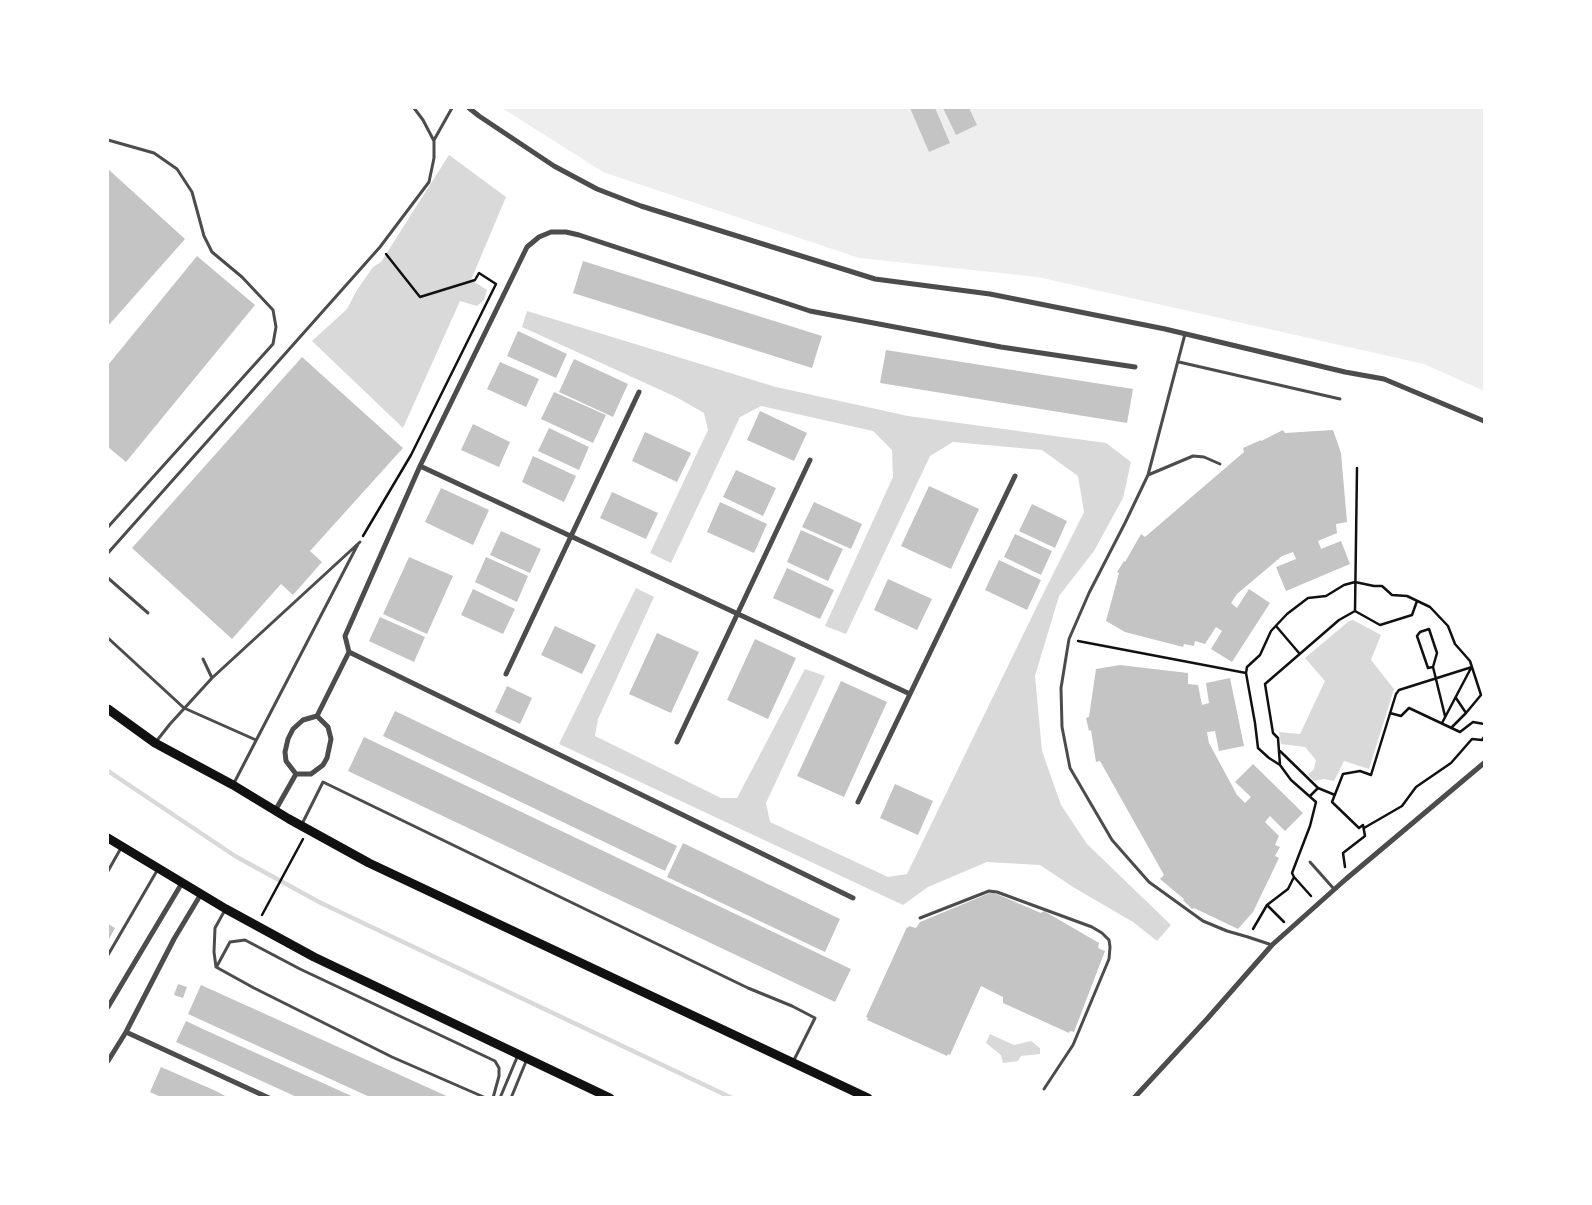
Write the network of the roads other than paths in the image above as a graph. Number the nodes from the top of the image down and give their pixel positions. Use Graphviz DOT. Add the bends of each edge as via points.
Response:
graph roads {
  1 [pos="414,108"];
  2 [pos="452,108"];
  3 [pos="469,108"];
  4 [pos="108,140"];
  5 [pos="434,141"];
  6 [pos="1185,334"];
  7 [pos="1178,362"];
  8 [pos="1135,367"];
  9 [pos="639,392"];
  10 [pos="1340,399"];
  11 [pos="1484,421"];
  12 [pos="810,460"];
  13 [pos="1220,464"];
  14 [pos="420,466"];
  15 [pos="1148,475"];
  16 [pos="1014,476"];
  17 [pos="108,527"];
  18 [pos="570,536"];
  19 [pos="108,553"];
  20 [pos="108,578"];
  21 [pos="148,613"];
  22 [pos="737,614"];
  23 [pos="108,638"];
  24 [pos="349,652"];
  25 [pos="203,659"];
  26 [pos="506,674"];
  27 [pos="212,678"];
  28 [pos="910,694"];
  29 [pos="108,708"];
  30 [pos="184,708"];
  31 [pos="317,716"];
  32 [pos="256,740"];
  33 [pos="677,742"];
  34 [pos="155,743"];
  35 [pos="1484,763"];
  36 [pos="296,774"];
  37 [pos="233,785"];
  38 [pos="858,802"];
  39 [pos="276,811"];
  40 [pos="301,826"];
  41 [pos="108,838"];
  42 [pos="122,847"];
  43 [pos="1310,862"];
  44 [pos="158,869"];
  45 [pos="108,871"];
  46 [pos="182,883"];
  47 [pos="1334,889"];
  48 [pos="201,894"];
  49 [pos="853,898"];
  50 [pos="226,909"];
  51 [pos="920,918"];
  52 [pos="1272,945"];
  53 [pos="108,955"];
  54 [pos="216,966"];
  55 [pos="108,1008"];
  56 [pos="126,1032"];
  57 [pos="518,1054"];
  58 [pos="527,1059"];
  59 [pos="108,1061"];
  60 [pos="793,1062"];
  61 [pos="1044,1089"];
  62 [pos="268,1098"];
  63 [pos="486,1098"];
  64 [pos="493,1098"];
  65 [pos="500,1098"];
  66 [pos="511,1098"];
  67 [pos="610,1098"];
  68 [pos="868,1098"];
  69 [pos="1134,1098"];
  1 -- 5 [label="lane"];
  2 -- 5 [label="lane"];
  3 -- 6 [label="street" via="554,166 597,189 641,206 875,279 990,294"];
  4 -- 17 [label="lane" via="154,153 177,169 192,192 204,236 212,252 242,277 272,310 276,327 273,344"];
  5 -- 19 [label="lane" via="429,182 380,247"];
  6 -- 7 [label="lane"];
  6 -- 11 [label="street" via="1384,379"];
  7 -- 10 [label="lane"];
  7 -- 15 [label="lane"];
  8 -- 14 [label="street" via="1001,347 810,311 579,235 551,232 527,247"];
  9 -- 18 [label="street"];
  12 -- 22 [label="street"];
  13 -- 15 [label="lane" via="1193,456"];
  14 -- 18 [label="street"];
  14 -- 24 [label="street" via="345,636"];
  15 -- 52 [label="lane" via="1068,639 1061,688 1062,727 1070,768 1112,840 1149,882 1204,921 1227,932"];
  16 -- 28 [label="street"];
  18 -- 22 [label="street"];
  18 -- 26 [label="street"];
  20 -- 21 [label="lane"];
  22 -- 28 [label="street"];
  22 -- 33 [label="street"];
  23 -- 30 [label="lane"];
  24 -- 31 [label="street"];
  24 -- 49 [label="street"];
  25 -- 27 [label="lane"];
  27 -- 30 [label="lane"];
  27 -- 32 [label="lane" via="360,542"];
  28 -- 38 [label="street"];
  29 -- 34 [label="main road"];
  30 -- 32 [label="lane"];
  30 -- 34 [label="lane"];
  31 -- 36 [label="street" via="303,720 288,739 286,761"];
  31 -- 36 [label="street" via="328,727 331,739 327,758 323,766 312,774"];
  32 -- 37 [label="lane"];
  34 -- 37 [label="main road"];
  35 -- 47 [label="street"];
  36 -- 39 [label="street"];
  37 -- 39 [label="main road"];
  39 -- 40 [label="main road"];
  40 -- 60 [label="main road" via="368,862"];
  40 -- 60 [label="lane" via="323,782 748,988 792,1006 815,1018"];
  41 -- 42 [label="main road"];
  42 -- 44 [label="main road"];
  42 -- 45 [label="lane"];
  43 -- 47 [label="lane"];
  44 -- 46 [label="main road"];
  44 -- 53 [label="lane"];
  46 -- 48 [label="main road"];
  46 -- 55 [label="street"];
  47 -- 52 [label="street"];
  48 -- 50 [label="main road"];
  48 -- 56 [label="street"];
  50 -- 54 [label="lane" via="215,928"];
  50 -- 57 [label="main road" via="314,957"];
  51 -- 61 [label="lane" via="989,891 1084,924 1109,940 1109,960 1073,1045"];
  52 -- 69 [label="street"];
  54 -- 63 [label="lane" via="392,1057"];
  54 -- 64 [label="lane" via="230,942 245,940 494,1061 499,1068 499,1076"];
  56 -- 59 [label="street"];
  56 -- 62 [label="street"];
  57 -- 58 [label="main road"];
  57 -- 65 [label="lane"];
  58 -- 66 [label="lane"];
  58 -- 67 [label="main road"];
  60 -- 68 [label="main road"];
}
